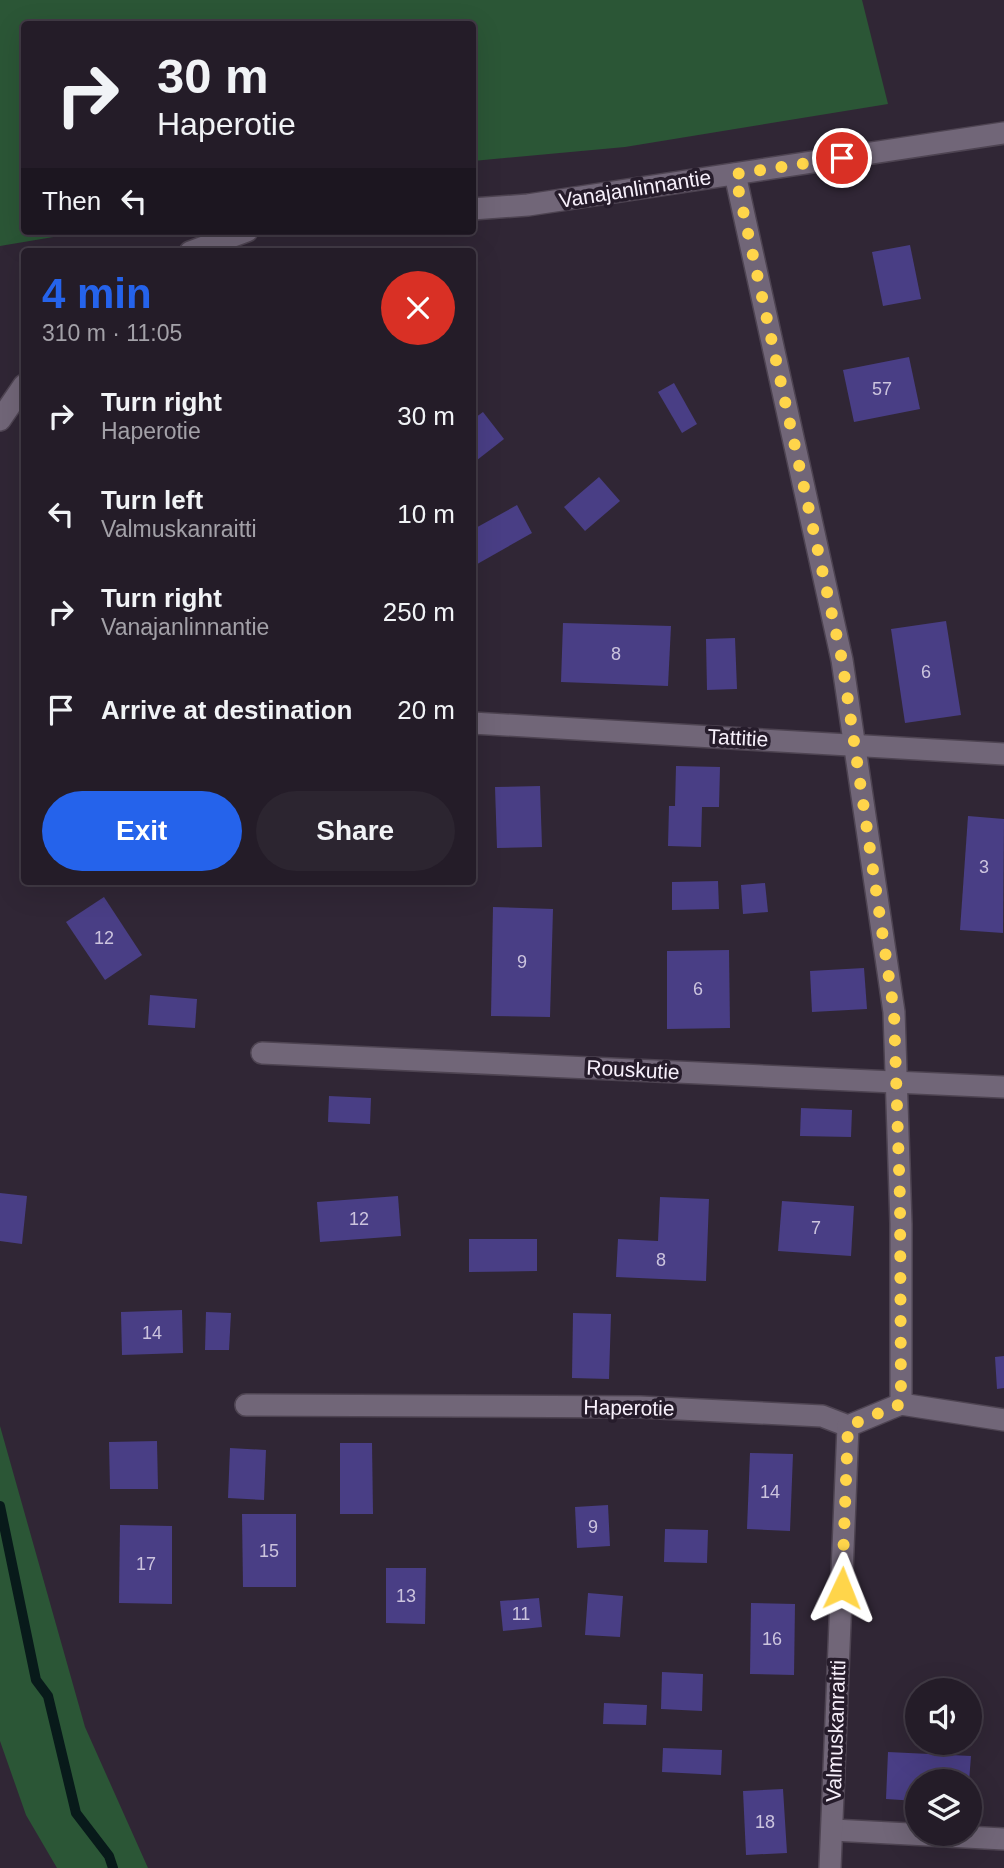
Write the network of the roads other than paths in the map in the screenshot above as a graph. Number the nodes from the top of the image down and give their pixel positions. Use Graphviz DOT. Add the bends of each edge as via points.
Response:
graph roads {
  1 [pos="1004,133"];
  2 [pos="735,174"];
  3 [pos="476,209"];
  4 [pos="236,235"];
  5 [pos="201,248"];
  6 [pos="21,389"];
  7 [pos="0,420"];
  8 [pos="476,723"];
  9 [pos="855,744"];
  10 [pos="1004,754"];
  11 [pos="262,1053"];
  12 [pos="898,1082"];
  13 [pos="1004,1087"];
  14 [pos="901,1404"];
  15 [pos="246,1405"];
  16 [pos="1004,1419"];
  17 [pos="848,1426"];
  18 [pos="833,1830"];
  19 [pos="1004,1839"];
  20 [pos="830,1868"];
  1 -- 2 [label="street, Vanajanlinnantie"];
  2 -- 3 [label="street, Vanajanlinnantie"];
  2 -- 9 [label="street" via="842,660"];
  4 -- 5 [label="street"];
  6 -- 7 [label="street"];
  8 -- 9 [label="street, Tattitie"];
  9 -- 10 [label="street, Tattitie"];
  9 -- 12 [label="street" via="894,1012"];
  11 -- 12 [label="street, Rouskutie"];
  12 -- 13 [label="street, Rouskutie"];
  12 -- 14 [label="street"];
  14 -- 16 [label="street"];
  14 -- 17 [label="street"];
  15 -- 17 [label="street, Haperotie" via="640,1407 822,1416"];
  17 -- 18 [label="street, Valmuskanraitti"];
  18 -- 19 [label="street"];
  18 -- 20 [label="street, Valmuskanraitti"];
}
